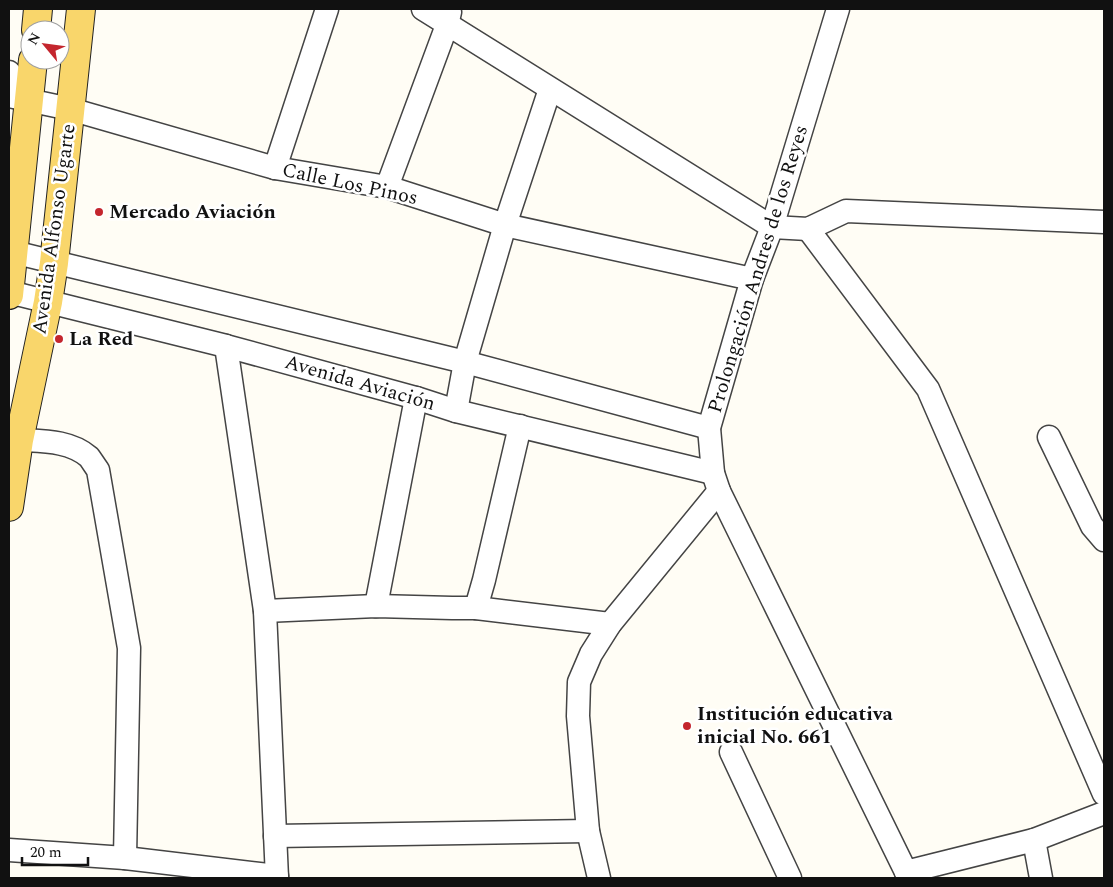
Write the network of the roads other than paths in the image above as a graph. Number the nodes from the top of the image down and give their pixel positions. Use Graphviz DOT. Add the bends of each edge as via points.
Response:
graph roads {
  1 [pos="81,9"];
  2 [pos="327,9"];
  3 [pos="422,9"];
  4 [pos="838,9"];
  5 [pos="449,17"];
  6 [pos="29,70"];
  7 [pos="9,72"];
  8 [pos="550,89"];
  9 [pos="19,98"];
  10 [pos="70,109"];
  11 [pos="275,168"];
  12 [pos="387,187"];
  13 [pos="1104,222"];
  14 [pos="505,225"];
  15 [pos="772,227"];
  16 [pos="808,229"];
  17 [pos="11,252"];
  18 [pos="54,263"];
  19 [pos="752,279"];
  20 [pos="9,293"];
  21 [pos="48,302"];
  22 [pos="226,346"];
  23 [pos="465,362"];
  24 [pos="416,398"];
  25 [pos="456,410"];
  26 [pos="520,426"];
  27 [pos="709,428"];
  28 [pos="1049,437"];
  29 [pos="14,440"];
  30 [pos="716,482"];
  31 [pos="9,507"];
  32 [pos="1104,540"];
  33 [pos="376,606"];
  34 [pos="476,608"];
  35 [pos="265,611"];
  36 [pos="610,624"];
  37 [pos="731,752"];
  38 [pos="1104,794"];
  39 [pos="1104,813"];
  40 [pos="588,831"];
  41 [pos="275,836"];
  42 [pos="1034,840"];
  43 [pos="9,850"];
  44 [pos="125,858"];
  45 [pos="907,875"];
  46 [pos="277,877"];
  47 [pos="599,878"];
  48 [pos="790,878"];
  49 [pos="1041,878"];
  1 -- 10 [label="main road, Avenida Alfonso Ugarte"];
  2 -- 11 [label="street"];
  3 -- 5 [label="street"];
  4 -- 15 [label="street, Prolongación Andres de los Reyes"];
  5 -- 8 [label="street"];
  5 -- 12 [label="street"];
  6 -- 9 [label="main road, Avenida Alfonso Ugarte"];
  7 -- 9 [label="street"];
  8 -- 14 [label="street"];
  8 -- 15 [label="street"];
  9 -- 10 [label="street, Calle Los Pinos"];
  9 -- 17 [label="main road, Avenida Alfonso Ugarte"];
  10 -- 11 [label="street, Calle Los Pinos"];
  10 -- 18 [label="main road, Avenida Alfonso Ugarte"];
  11 -- 12 [label="street, Calle Los Pinos"];
  12 -- 14 [label="street, Calle Los Pinos"];
  13 -- 16 [label="street" via="846,211"];
  14 -- 19 [label="street, Calle Los Pinos"];
  14 -- 23 [label="street"];
  15 -- 16 [label="street"];
  15 -- 19 [label="street, Prolongación Andres de los Reyes"];
  16 -- 38 [label="street" via="928,389"];
  17 -- 18 [label="street, Avenida Aviación"];
  17 -- 20 [label="main road, Avenida Alfonso Ugarte"];
  18 -- 21 [label="main road, Avenida Alfonso Ugarte"];
  18 -- 23 [label="street, Avenida Aviación"];
  19 -- 27 [label="street, Prolongación Andres de los Reyes"];
  20 -- 21 [label="street, Avenida Aviación"];
  21 -- 22 [label="street, Avenida Aviación"];
  21 -- 29 [label="main road, Avenida Alfonso Ugarte"];
  22 -- 24 [label="street, Avenida Aviación"];
  22 -- 35 [label="street"];
  23 -- 25 [label="street"];
  23 -- 27 [label="street, Avenida Aviación"];
  24 -- 25 [label="street, Avenida Aviación"];
  24 -- 33 [label="street"];
  25 -- 26 [label="street, Avenida Aviación"];
  26 -- 30 [label="street, Avenida Aviación"];
  26 -- 34 [label="street"];
  27 -- 30 [label="street, Prolongación Andres de los Reyes"];
  28 -- 32 [label="street" via="1092,526"];
  29 -- 31 [label="main road, Avenida Alfonso Ugarte"];
  29 -- 44 [label="street" via="56,442 76,448 90,458 98,470 129,648"];
  30 -- 36 [label="street"];
  30 -- 45 [label="street, Prolongación Andres de los Reyes"];
  33 -- 34 [label="street"];
  33 -- 35 [label="street"];
  34 -- 36 [label="street"];
  35 -- 41 [label="street"];
  36 -- 40 [label="street" via="591,654 579,682 578,716"];
  37 -- 48 [label="street"];
  39 -- 42 [label="street"];
  40 -- 41 [label="street"];
  40 -- 47 [label="street"];
  41 -- 46 [label="street"];
  42 -- 45 [label="street"];
  42 -- 49 [label="street"];
  43 -- 44 [label="street"];
  44 -- 46 [label="street"];
}
